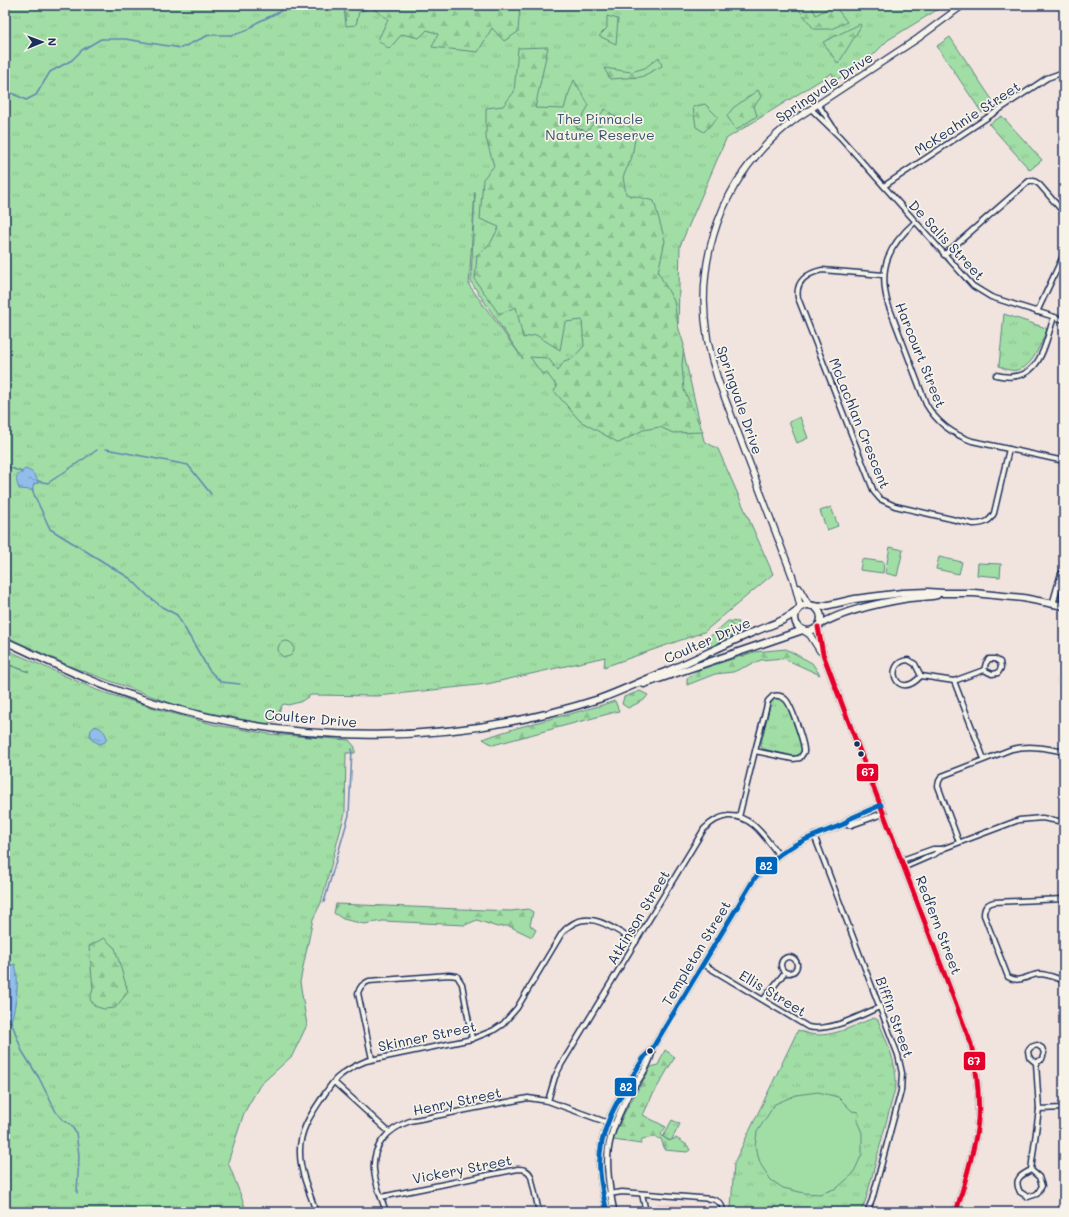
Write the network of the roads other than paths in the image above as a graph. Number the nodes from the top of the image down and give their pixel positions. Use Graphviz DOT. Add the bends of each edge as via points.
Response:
graph roads {
  1 [pos="964,5"];
  2 [pos="1064,72"];
  3 [pos="818,104"];
  4 [pos="811,109"];
  5 [pos="840,137"];
  6 [pos="884,186"];
  7 [pos="1064,213"];
  8 [pos="915,222"];
  9 [pos="1064,254"];
  10 [pos="944,255"];
  11 [pos="884,275"];
  12 [pos="1037,312"];
  13 [pos="1054,317"];
  14 [pos="1064,320"];
  15 [pos="996,375"];
  16 [pos="1009,449"];
  17 [pos="1064,461"];
  18 [pos="1064,570"];
  19 [pos="793,578"];
  20 [pos="1064,592"];
  21 [pos="943,593"];
  22 [pos="1053,603"];
  23 [pos="812,606"];
  24 [pos="1063,606"];
  25 [pos="798,611"];
  26 [pos="818,626"];
  27 [pos="803,630"];
  28 [pos="5,641"];
  29 [pos="823,654"];
  30 [pos="984,670"];
  31 [pos="1064,674"];
  32 [pos="921,676"];
  33 [pos="954,681"];
  34 [pos="1064,687"];
  35 [pos="626,689"];
  36 [pos="756,751"];
  37 [pos="1064,752"];
  38 [pos="984,759"];
  39 [pos="881,805"];
  40 [pos="884,813"];
  41 [pos="739,817"];
  42 [pos="1064,822"];
  43 [pos="844,824"];
  44 [pos="814,835"];
  45 [pos="959,842"];
  46 [pos="942,849"];
  47 [pos="778,854"];
  48 [pos="902,860"];
  49 [pos="904,867"];
  50 [pos="1064,898"];
  51 [pos="636,942"];
  52 [pos="703,964"];
  53 [pos="785,972"];
  54 [pos="1064,981"];
  55 [pos="762,1000"];
  56 [pos="880,1007"];
  57 [pos="472,1039"];
  58 [pos="652,1049"];
  59 [pos="372,1059"];
  60 [pos="1036,1064"];
  61 [pos="334,1082"];
  62 [pos="548,1101"];
  63 [pos="1064,1108"];
  64 [pos="1039,1109"];
  65 [pos="607,1123"];
  66 [pos="614,1125"];
  67 [pos="389,1132"];
  68 [pos="1031,1170"];
  69 [pos="610,1194"];
  70 [pos="642,1194"];
  71 [pos="603,1196"];
  72 [pos="382,1197"];
  73 [pos="316,1212"];
  74 [pos="386,1212"];
  75 [pos="539,1212"];
  76 [pos="607,1212"];
  77 [pos="614,1212"];
  78 [pos="646,1212"];
  79 [pos="723,1212"];
  80 [pos="867,1212"];
  81 [pos="956,1212"];
  1 -- 3 [label="main road, Springvale Drive"];
  2 -- 6 [label="street, McKeahnie Street" via="1047,78"];
  3 -- 4 [label="main road, Springvale Drive"];
  3 -- 5 [label="street, De Salis Street"];
  4 -- 5 [label="street, De Salis Street"];
  4 -- 19 [label="main road, Springvale Drive" via="769,142 747,167 733,190 710,245 703,297 706,338 713,368"];
  5 -- 6 [label="street, De Salis Street"];
  6 -- 8 [label="street, De Salis Street"];
  7 -- 10 [label="street" via="1039,184 1029,181"];
  8 -- 10 [label="street, De Salis Street"];
  8 -- 11 [label="street, Harcourt Street" via="894,243"];
  9 -- 12 [label="street"];
  10 -- 12 [label="street, De Salis Street" via="981,292"];
  11 -- 16 [label="street, Harcourt Street" via="888,304 931,413 942,425 961,437"];
  11 -- 16 [label="street, McLachlan Crescent" via="815,271 802,279 798,288 798,294 874,492 879,498 894,506 973,524 985,522 994,513"];
  12 -- 13 [label="street, De Salis Street"];
  13 -- 14 [label="street, De Salis Street"];
  13 -- 15 [label="street" via="1041,357 1032,369 1018,376"];
  16 -- 17 [label="street, Harcourt Street"];
  18 -- 22 [label="street"];
  19 -- 23 [label="main road, Springvale Drive" via="806,602"];
  19 -- 25 [label="main road, Springvale Drive" via="800,605"];
  20 -- 24 [label="street"];
  21 -- 22 [label="main road" via="977,593"];
  21 -- 23 [label="main road" via="902,593 820,607"];
  21 -- 26 [label="main road" via="876,605 839,616"];
  22 -- 24 [label="main road"];
  23 -- 25 [label="main road" via="804,606"];
  23 -- 26 [label="main road" via="821,617"];
  25 -- 27 [label="main road" via="796,624"];
  25 -- 35 [label="main road, Coulter Drive" via="784,620"];
  26 -- 27 [label="main road" via="812,631"];
  26 -- 29 [label="main road, Redfern Street"];
  27 -- 29 [label="main road, Redfern Street" via="810,635"];
  27 -- 35 [label="main road, Coulter Drive"];
  28 -- 35 [label="main road, Coulter Drive" via="109,687 191,713 236,723 307,732 366,735 423,733 492,725 573,706"];
  29 -- 39 [label="main road, Redfern Street"];
  30 -- 30 [label="street" via="989,659 1000,662 1001,668 998,673 992,674"];
  30 -- 33 [label="street"];
  31 -- 34 [label="street" via="1061,681"];
  32 -- 32 [label="street" via="911,684 903,685 895,677 895,668 900,662 912,661 918,667"];
  32 -- 33 [label="street"];
  33 -- 38 [label="street"];
  36 -- 36 [label="street" via="766,704 774,696 781,696 789,703 804,752 800,758 792,759"];
  36 -- 41 [label="street"];
  37 -- 38 [label="street" via="1034,746 1012,749"];
  38 -- 45 [label="street" via="945,774 939,781 938,786"];
  39 -- 40 [label="main road, Redfern Street"];
  39 -- 43 [label="street, Templeton Street" via="849,819"];
  40 -- 43 [label="street, Templeton Street" via="850,825"];
  40 -- 48 [label="main road, Redfern Street"];
  41 -- 47 [label="street" via="756,826"];
  41 -- 51 [label="street, Atkinson Street" via="719,818 704,829"];
  42 -- 45 [label="street" via="1042,818 1025,819"];
  43 -- 44 [label="street, Templeton Street"];
  44 -- 47 [label="street, Templeton Street"];
  44 -- 56 [label="street, Biffin Street"];
  45 -- 46 [label="street"];
  46 -- 48 [label="street" via="933,849"];
  46 -- 49 [label="street"];
  47 -- 52 [label="street, Templeton Street" via="754,879"];
  48 -- 49 [label="main road, Redfern Street"];
  49 -- 81 [label="main road, Redfern Street" via="967,1031 976,1064 977,1127"];
  50 -- 54 [label="street" via="994,902 987,905 984,915 1008,977 1017,980 1032,975 1047,975"];
  51 -- 57 [label="street, Skinner Street" via="596,920 580,921 570,925 562,933 511,1016 494,1030"];
  51 -- 62 [label="street, Atkinson Street" via="561,1065"];
  52 -- 55 [label="street, Ellis Street"];
  52 -- 58 [label="street, Templeton Street"];
  53 -- 55 [label="street"];
  55 -- 56 [label="street, Ellis Street" via="801,1024 815,1028 830,1026"];
  56 -- 80 [label="street, Biffin Street" via="900,1061 902,1085"];
  57 -- 59 [label="street, Skinner Street"];
  57 -- 59 [label="street" via="462,984 457,976 369,982 362,985 358,993"];
  58 -- 65 [label="street, Templeton Street" via="617,1102"];
  58 -- 66 [label="street, Templeton Street" via="650,1060"];
  59 -- 61 [label="street, Skinner Street" via="346,1071"];
  60 -- 60 [label="street" via="1028,1054 1034,1045 1040,1046 1044,1051 1042,1059"];
  60 -- 64 [label="street"];
  61 -- 67 [label="street"];
  61 -- 73 [label="street, Skinner Street" via="309,1118 300,1142 301,1166"];
  62 -- 65 [label="street, Henry Street"];
  62 -- 67 [label="street, Henry Street" via="517,1100 410,1122"];
  63 -- 64 [label="street"];
  64 -- 68 [label="street"];
  65 -- 66 [label="street, Henry Street"];
  65 -- 71 [label="street, Templeton Street" via="600,1155"];
  66 -- 69 [label="street, Templeton Street" via="607,1165"];
  67 -- 72 [label="street, Henry Street" via="382,1140 374,1161 375,1175"];
  68 -- 68 [label="street" via="1039,1177 1042,1186 1037,1194 1028,1197 1020,1192 1017,1184 1020,1176"];
  69 -- 70 [label="street"];
  69 -- 71 [label="street"];
  69 -- 77 [label="street, Templeton Street"];
  70 -- 78 [label="street"];
  70 -- 79 [label="street" via="712,1199 720,1202"];
  71 -- 76 [label="street, Templeton Street"];
  72 -- 74 [label="street, Henry Street"];
  72 -- 75 [label="street, Vickery Street" via="524,1169 530,1173"];
}
